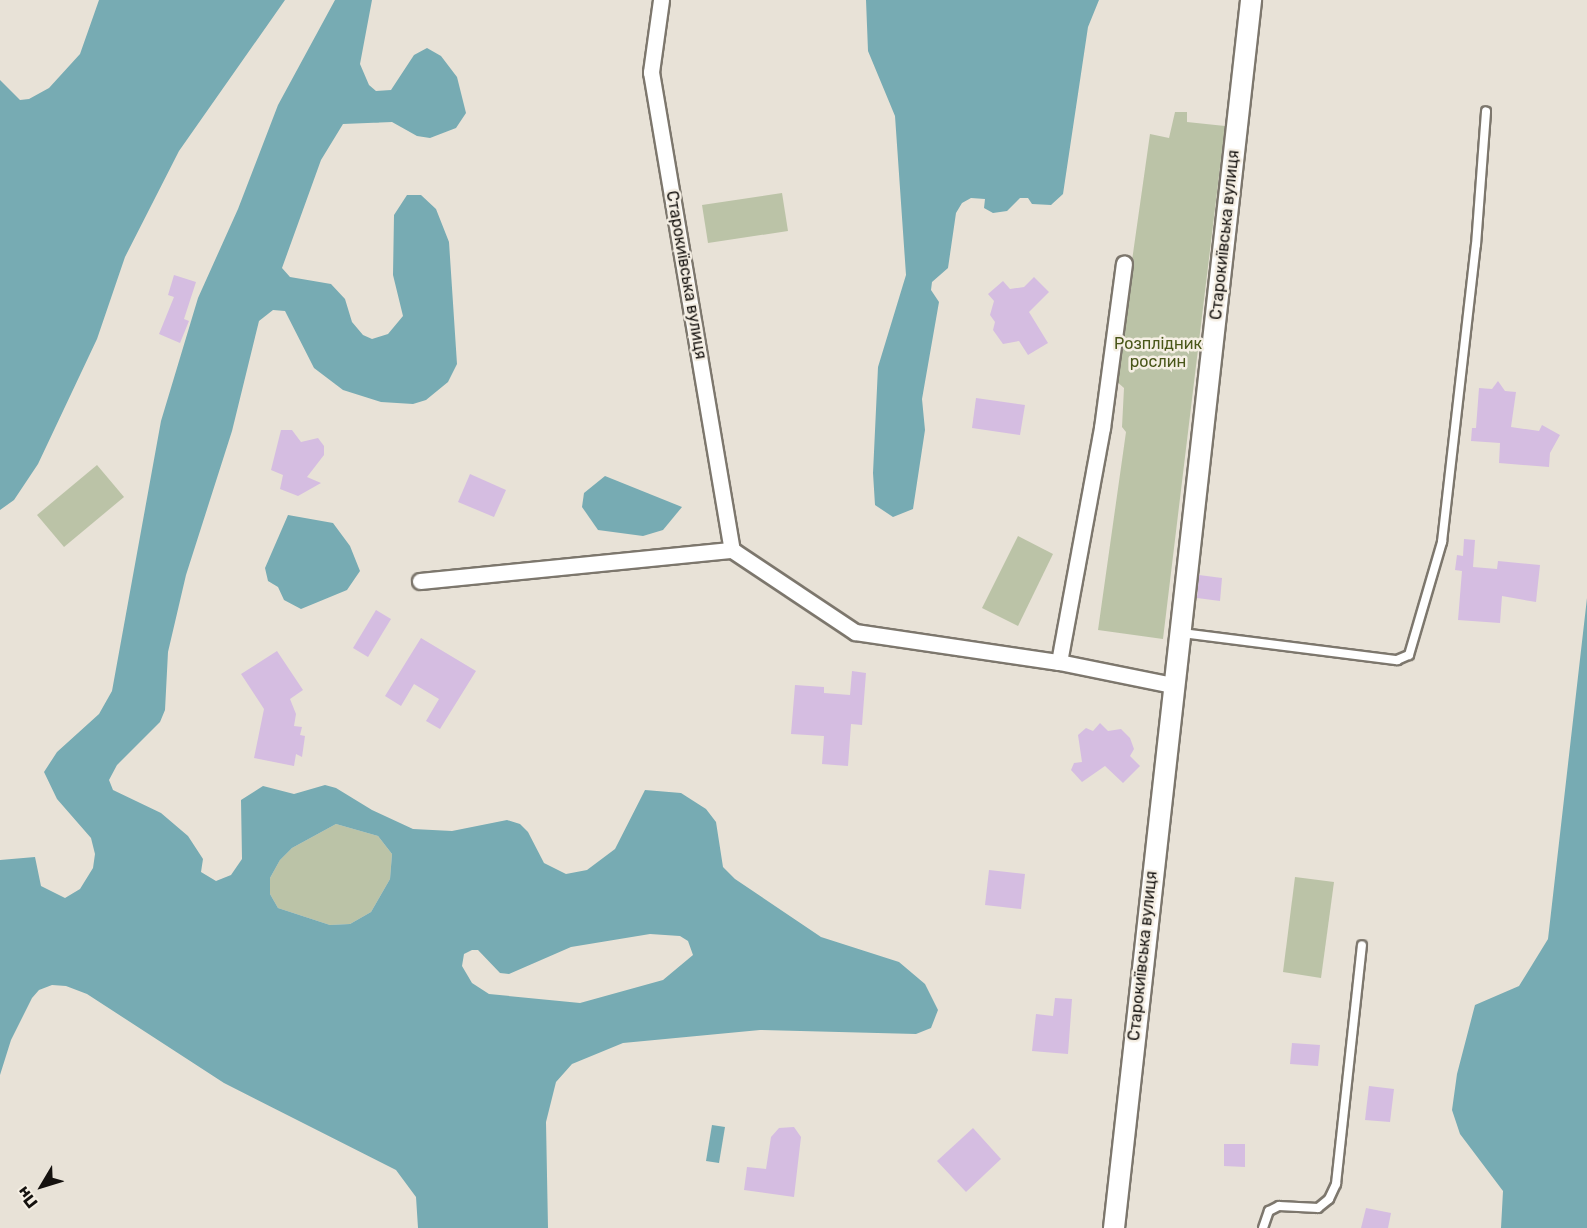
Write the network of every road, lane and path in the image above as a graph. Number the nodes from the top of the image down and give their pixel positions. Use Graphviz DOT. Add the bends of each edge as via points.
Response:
graph roads {
  1 [pos="661,0"];
  2 [pos="1251,0"];
  3 [pos="1486,111"];
  4 [pos="1124,263"];
  5 [pos="732,550"];
  6 [pos="420,581"];
  7 [pos="1182,633"];
  8 [pos="1059,662"];
  9 [pos="1172,685"];
  10 [pos="1362,945"];
  11 [pos="1114,1228"];
  12 [pos="1263,1228"];
  1 -- 5 [label="street, Старокиївська вулиця" via="651,72"];
  2 -- 7 [label="street, Старокиївська вулиця"];
  3 -- 7 [label="lane" via="1476,245 1442,542 1409,655 1396,660"];
  4 -- 8 [label="street" via="1102,428"];
  5 -- 6 [label="street"];
  5 -- 8 [label="street" via="855,632"];
  7 -- 9 [label="street, Старокиївська вулиця"];
  8 -- 9 [label="street"];
  9 -- 11 [label="street, Старокиївська вулиця"];
  10 -- 12 [label="lane" via="1336,1184 1329,1199 1318,1208 1279,1206 1269,1210"];
}
